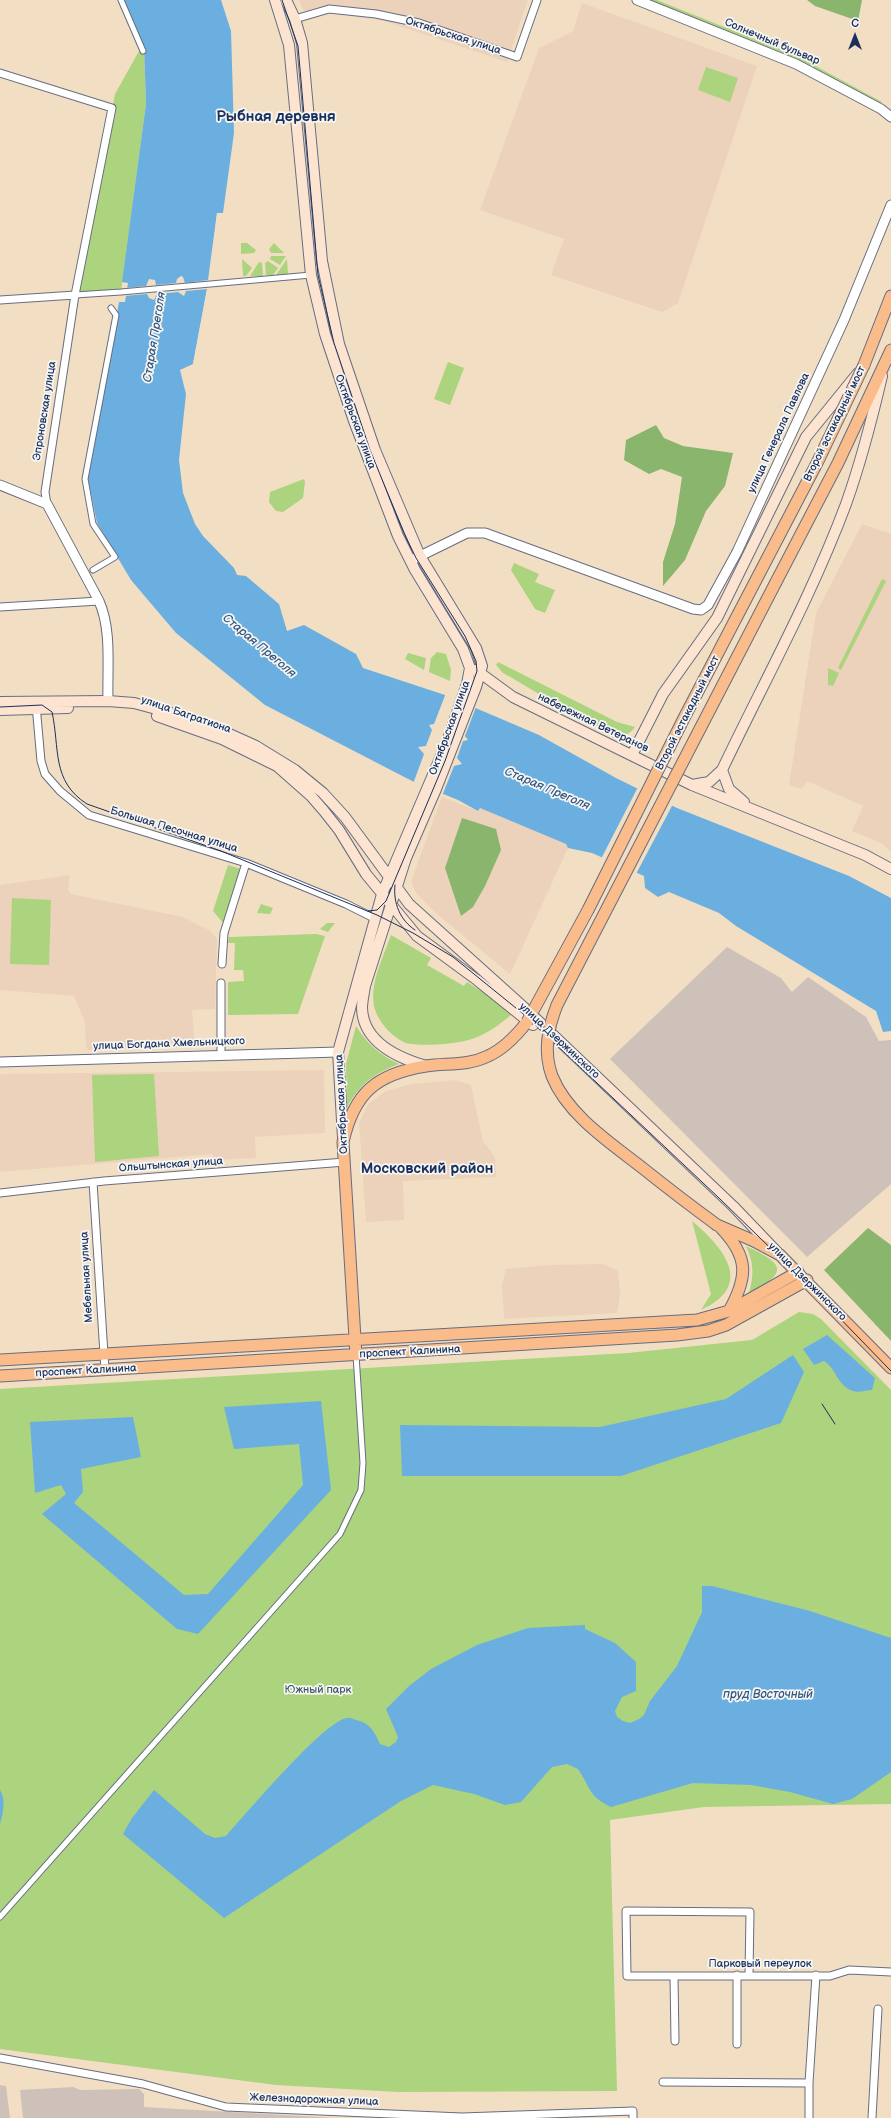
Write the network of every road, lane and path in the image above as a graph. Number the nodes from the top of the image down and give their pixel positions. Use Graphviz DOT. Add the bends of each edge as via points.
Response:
graph roads {
  1 [pos="121,0"];
  2 [pos="275,0"];
  3 [pos="286,0"];
  4 [pos="537,0"];
  5 [pos="637,0"];
  6 [pos="295,19"];
  7 [pos="143,51"];
  8 [pos="0,73"];
  9 [pos="891,117"];
  10 [pos="891,205"];
  11 [pos="311,275"];
  12 [pos="75,295"];
  13 [pos="891,296"];
  14 [pos="0,300"];
  15 [pos="111,308"];
  16 [pos="891,350"];
  17 [pos="864,364"];
  18 [pos="884,368"];
  19 [pos="0,485"];
  20 [pos="48,504"];
  21 [pos="420,556"];
  22 [pos="410,562"];
  23 [pos="93,570"];
  24 [pos="99,601"];
  25 [pos="0,607"];
  26 [pos="470,668"];
  27 [pos="480,673"];
  28 [pos="472,686"];
  29 [pos="0,702"];
  30 [pos="36,704"];
  31 [pos="109,704"];
  32 [pos="0,710"];
  33 [pos="632,755"];
  34 [pos="722,770"];
  35 [pos="692,785"];
  36 [pos="432,788"];
  37 [pos="755,810"];
  38 [pos="246,864"];
  39 [pos="891,869"];
  40 [pos="389,876"];
  41 [pos="396,886"];
  42 [pos="382,894"];
  43 [pos="389,907"];
  44 [pos="376,919"];
  45 [pos="222,964"];
  46 [pos="221,983"];
  47 [pos="338,1052"];
  48 [pos="221,1055"];
  49 [pos="0,1062"];
  50 [pos="426,1066"];
  51 [pos="343,1142"];
  52 [pos="344,1162"];
  53 [pos="93,1182"];
  54 [pos="0,1193"];
  55 [pos="722,1196"];
  56 [pos="717,1225"];
  57 [pos="780,1255"];
  58 [pos="798,1272"];
  59 [pos="806,1280"];
  60 [pos="729,1311"];
  61 [pos="708,1332"];
  62 [pos="355,1339"];
  63 [pos="103,1354"];
  64 [pos="356,1355"];
  65 [pos="0,1360"];
  66 [pos="891,1368"];
  67 [pos="105,1370"];
  68 [pos="0,1376"];
  69 [pos="0,1917"];
  70 [pos="891,1972"];
  71 [pos="737,1975"];
  72 [pos="749,1975"];
  73 [pos="816,1975"];
  74 [pos="674,1976"];
  75 [pos="878,2009"];
  76 [pos="674,2041"];
  77 [pos="737,2044"];
  78 [pos="0,2058"];
  79 [pos="663,2082"];
  80 [pos="809,2083"];
  81 [pos="633,2114"];
  82 [pos="809,2118"];
  83 [pos="872,2118"];
  1 -- 7 [label="street"];
  2 -- 11 [label="main road, Октябрьская улица" via="289,45"];
  3 -- 6 [label="main road, Октябрьская улица"];
  4 -- 6 [label="street, Октябрьская улица" via="517,57 420,23 391,16 329,9"];
  5 -- 9 [label="street, Солнечный бульвар" via="798,65 881,109"];
  6 -- 21 [label="main road, Октябрьская улица" via="302,43 322,261 337,337 375,450"];
  8 -- 12 [label="street, Эпроновская улица" via="112,108"];
  10 -- 21 [label="street, улица Генерала Павлова" via="828,355 737,552 708,606 701,610 692,609 485,533 468,532"];
  11 -- 12 [label="street"];
  11 -- 22 [label="main road, Октябрьская улица" via="325,334 354,421"];
  12 -- 14 [label="street"];
  12 -- 20 [label="street, Эпроновская улица" via="45,492"];
  13 -- 17 [label="main road, Второй эстакадный мост"];
  15 -- 23 [label="street" via="116,315 85,479 93,524 115,557"];
  16 -- 18 [label="main road, Второй эстакадный мост"];
  17 -- 33 [label="main road, bridge" via="806,437 717,618 660,699"];
  17 -- 50 [label="main road, Второй эстакадный мост, bridge" via="824,450 684,718 588,910 527,1022 503,1047 488,1056 471,1062"];
  18 -- 34 [label="main road" via="872,420 846,502 805,600"];
  18 -- 56 [label="main road, Второй эстакадный мост, bridge" via="838,463 557,1005 547,1036 547,1056 555,1081 592,1130"];
  19 -- 20 [label="street"];
  20 -- 24 [label="street, Эпроновская улица"];
  21 -- 22 [label="street"];
  21 -- 27 [label="main road, Октябрьская улица" via="476,648 481,661"];
  22 -- 26 [label="main road, Октябрьская улица" via="457,637"];
  24 -- 25 [label="street"];
  24 -- 31 [label="street, Эпроновская улица" via="106,626"];
  26 -- 27 [label="main road, набережная Ветеранов"];
  26 -- 28 [label="main road, Октябрьская улица"];
  27 -- 28 [label="main road, Октябрьская улица"];
  27 -- 33 [label="main road, набережная Ветеранов" via="513,696"];
  28 -- 36 [label="main road, Октябрьская улица" via="447,742"];
  29 -- 30 [label="main road, улица Багратиона"];
  30 -- 31 [label="main road, улица Багратиона"];
  30 -- 32 [label="main road, улица Багратиона"];
  30 -- 38 [label="street, Большая Песочная улица" via="41,761 45,774 79,808 89,815"];
  31 -- 40 [label="main road, улица Багратиона" via="134,703 196,721 256,746 296,770 323,793 344,816"];
  31 -- 42 [label="main road, улица Багратиона" via="222,738 277,766 324,811"];
  33 -- 35 [label="main road, набережная Ветеранов"];
  34 -- 35 [label="main road" via="709,782"];
  34 -- 37 [label="main road" via="729,790"];
  35 -- 37 [label="main road, набережная Ветеранов"];
  36 -- 40 [label="main road, Октябрьская улица"];
  36 -- 41 [label="main road, Октябрьская улица"];
  37 -- 39 [label="main road" via="865,855"];
  38 -- 44 [label="street, Большая Песочная улица" via="346,904"];
  38 -- 45 [label="street" via="224,933"];
  40 -- 41 [label="main road, улица Багратиона"];
  40 -- 42 [label="main road, Октябрьская улица"];
  41 -- 43 [label="main road, Октябрьская улица"];
  41 -- 55 [label="main road, улица Дзержинского" via="409,904 529,1012"];
  42 -- 43 [label="main road, улица Багратиона"];
  42 -- 44 [label="main road, Октябрьская улица"];
  43 -- 50 [label="main road, Второй эстакадный мост" via="365,986 362,1008 365,1024 386,1050 409,1062"];
  43 -- 55 [label="main road, улица Дзержинского" via="417,936 517,1011 714,1197"];
  44 -- 47 [label="main road, Октябрьская улица"];
  46 -- 48 [label="street"];
  47 -- 48 [label="street, улица Богдана Хмельницкого"];
  47 -- 51 [label="main road, Октябрьская улица"];
  48 -- 49 [label="street, улица Богдана Хмельницкого"];
  50 -- 51 [label="main road, Второй эстакадный мост" via="398,1073 368,1089 352,1112"];
  51 -- 52 [label="main road, Октябрьская улица"];
  52 -- 53 [label="street, Ольштынская улица"];
  52 -- 62 [label="main road, Октябрьская улица"];
  53 -- 54 [label="street, Ольштынская улица"];
  53 -- 63 [label="street, Мебельная улица"];
  55 -- 57 [label="main road, улица Дзержинского"];
  56 -- 57 [label="main road"];
  56 -- 60 [label="main road" via="738,1249 742,1262 743,1278"];
  57 -- 58 [label="main road, улица Дзержинского"];
  58 -- 59 [label="main road, улица Дзержинского"];
  58 -- 60 [label="main road, проспект Калинина"];
  59 -- 61 [label="main road, проспект Калинина" via="726,1325"];
  59 -- 66 [label="main road, улица Дзержинского"];
  60 -- 61 [label="main road"];
  60 -- 62 [label="main road, проспект Калинина" via="697,1320"];
  61 -- 64 [label="main road, проспект Калинина" via="622,1340"];
  62 -- 63 [label="main road, проспект Калинина"];
  62 -- 64 [label="main road, Октябрьская улица"];
  63 -- 65 [label="main road, проспект Калинина"];
  63 -- 67 [label="street, Мебельная улица"];
  64 -- 67 [label="main road, проспект Калинина"];
  64 -- 69 [label="street" via="363,1462 361,1490 340,1534"];
  67 -- 68 [label="main road, проспект Калинина"];
  70 -- 73 [label="street, Парковый переулок" via="849,1970 830,1976"];
  71 -- 72 [label="street, Парковый переулок"];
  71 -- 74 [label="street, Парковый переулок"];
  71 -- 77 [label="street"];
  72 -- 73 [label="street, Парковый переулок"];
  72 -- 74 [label="street, Парковый переулок" via="750,1912 626,1911 627,1976"];
  73 -- 80 [label="street"];
  74 -- 76 [label="street"];
  75 -- 83 [label="street"];
  78 -- 81 [label="street, Железнодорожная улица" via="143,2084 226,2107 462,2116"];
  79 -- 80 [label="street"];
  80 -- 82 [label="street"];
}
